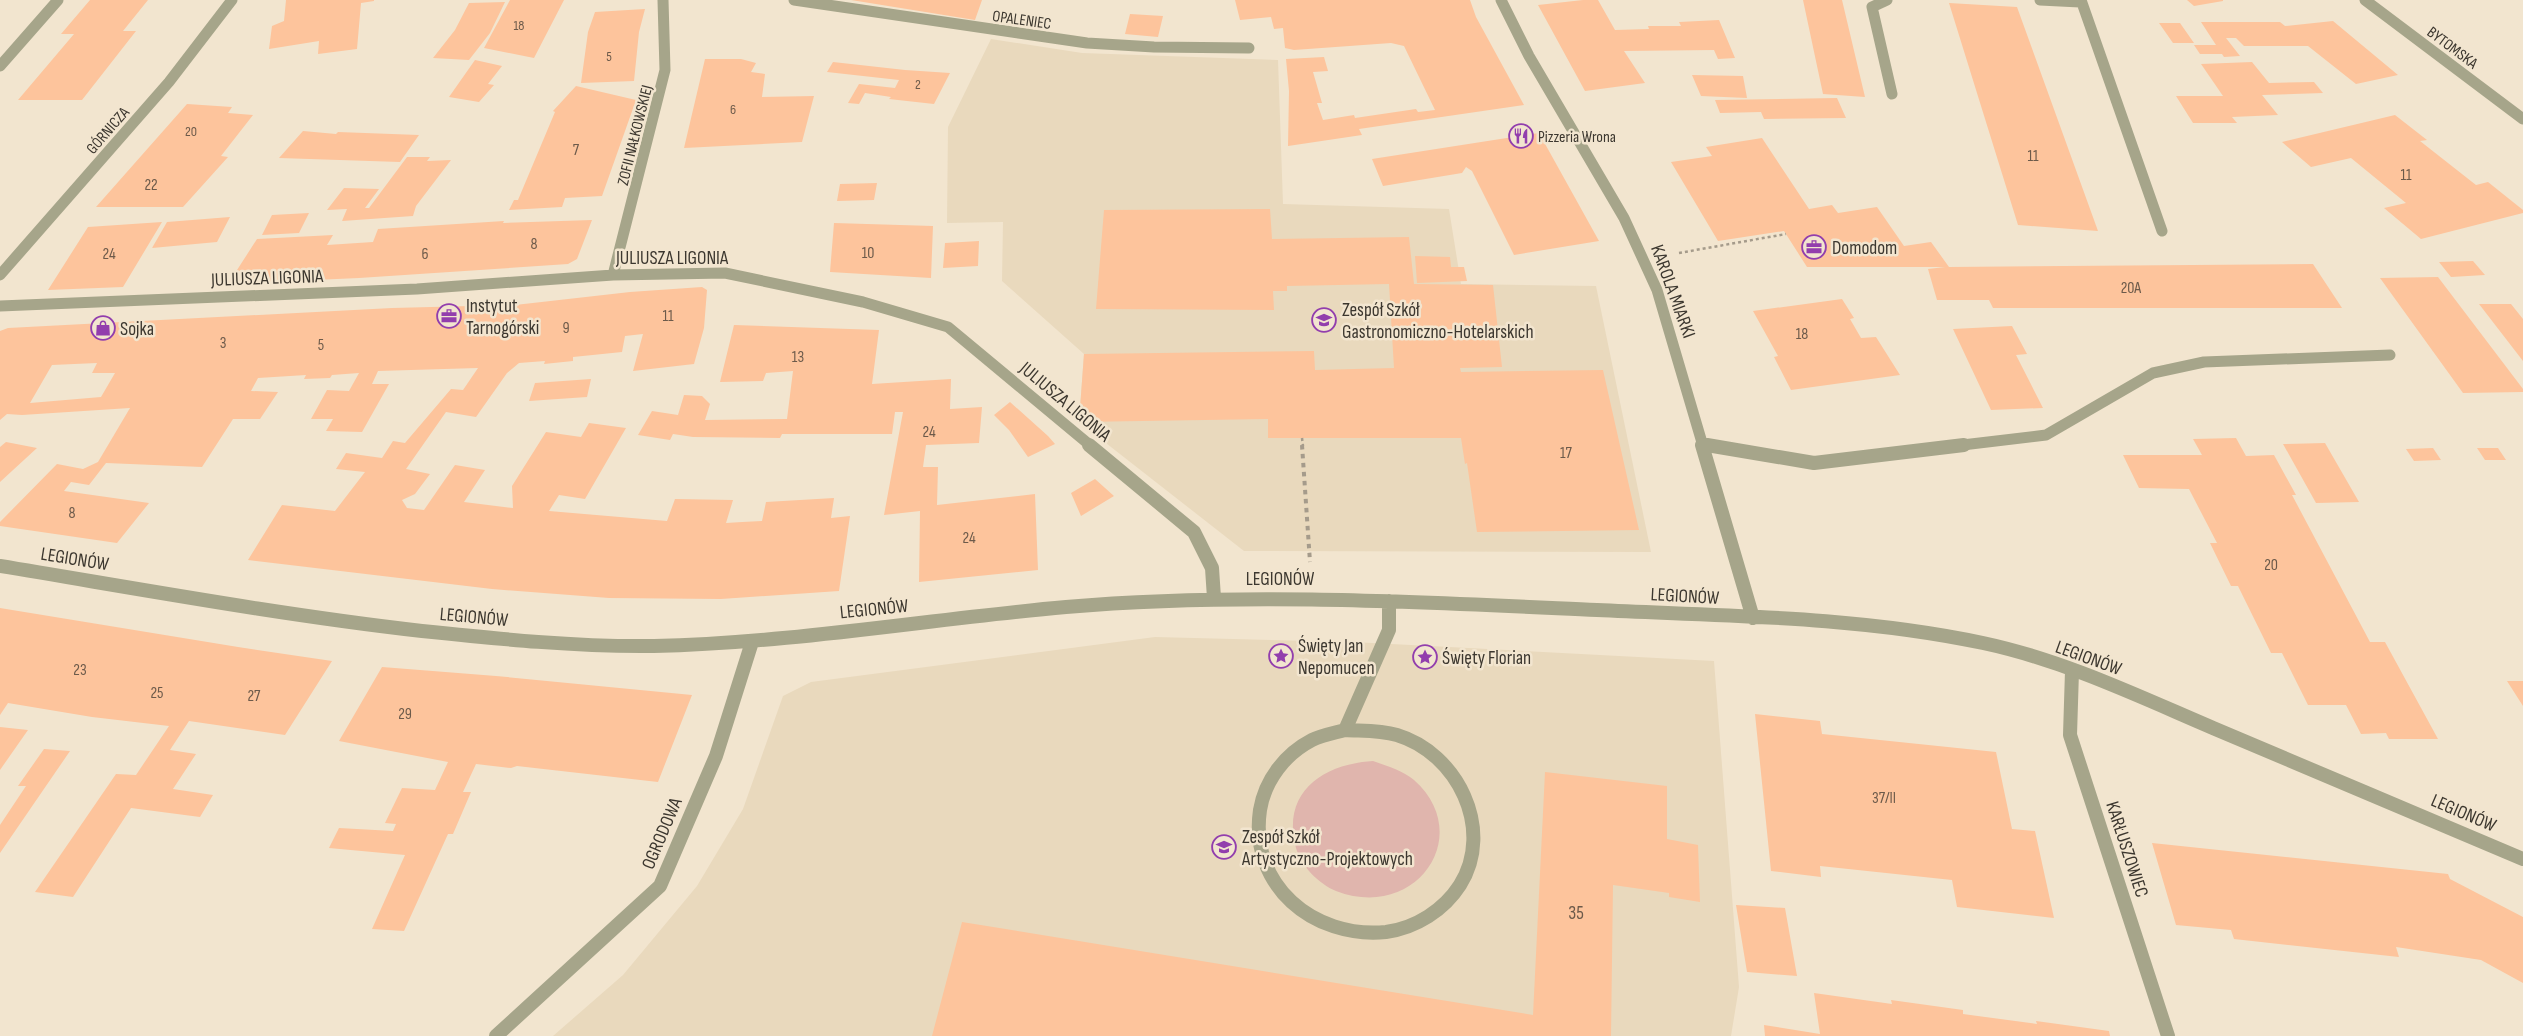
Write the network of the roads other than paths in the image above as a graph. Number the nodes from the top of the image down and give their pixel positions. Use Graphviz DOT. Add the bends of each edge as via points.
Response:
graph roads {
  1 [pos="58,0"];
  2 [pos="232,0"];
  3 [pos="663,0"];
  4 [pos="794,0"];
  5 [pos="1501,0"];
  6 [pos="1887,0"];
  7 [pos="2040,0"];
  8 [pos="2365,0"];
  9 [pos="2081,1"];
  10 [pos="1249,48"];
  11 [pos="0,66"];
  12 [pos="1892,94"];
  13 [pos="2523,119"];
  14 [pos="2162,232"];
  15 [pos="0,275"];
  16 [pos="614,275"];
  17 [pos="0,306"];
  18 [pos="2390,355"];
  19 [pos="1702,444"];
  20 [pos="0,566"];
  21 [pos="1214,598"];
  22 [pos="1389,601"];
  23 [pos="1754,618"];
  24 [pos="752,642"];
  25 [pos="2072,671"];
  26 [pos="1344,730"];
  27 [pos="2523,859"];
  28 [pos="496,1036"];
  29 [pos="2168,1036"];
  1 -- 11 [label="street"];
  2 -- 15 [label="street, GÓRNICZA" via="169,82"];
  3 -- 16 [label="street, ZOFII NAŁKOWSKIEJ" via="666,70"];
  4 -- 10 [label="street, OPALENIEC" via="1088,43"];
  5 -- 19 [label="street, KAROLA MIARKI" via="1529,56 1640,249 1657,290"];
  6 -- 12 [label="street" via="1872,7"];
  7 -- 9 [label="street"];
  8 -- 13 [label="street, BYTOMSKA"];
  9 -- 14 [label="street"];
  16 -- 17 [label="street, JULIUSZA LIGONIA" via="417,289"];
  16 -- 21 [label="street, JULIUSZA LIGONIA" via="725,273 863,302 948,327 1194,532 1212,568"];
  18 -- 19 [label="street" via="2204,362 2153,373 2046,435 1814,463"];
  19 -- 23 [label="street, KAROLA MIARKI"];
  20 -- 24 [label="street, LEGIONÓW" via="273,611 426,631 604,645"];
  21 -- 22 [label="street, LEGIONÓW"];
  21 -- 24 [label="street, LEGIONÓW" via="1066,608"];
  22 -- 23 [label="street, LEGIONÓW"];
  22 -- 26 [label="street" via="1388,630"];
  23 -- 25 [label="street, LEGIONÓW" via="1864,626 1947,637 1986,644"];
  24 -- 28 [label="street, OGRODOWA" via="716,756 660,886"];
  25 -- 27 [label="street, LEGIONÓW"];
  25 -- 29 [label="street, KARŁUSZOWIEC" via="2070,734"];
  26 -- 26 [label="street" via="1313,740 1286,758 1267,785 1257,816 1259,849 1272,881 1296,908 1328,927 1364,934 1401,930 1433,915 1458,889 1472,857 1474,823 1464,789 1442,761 1413,742 1379,731"];
}
